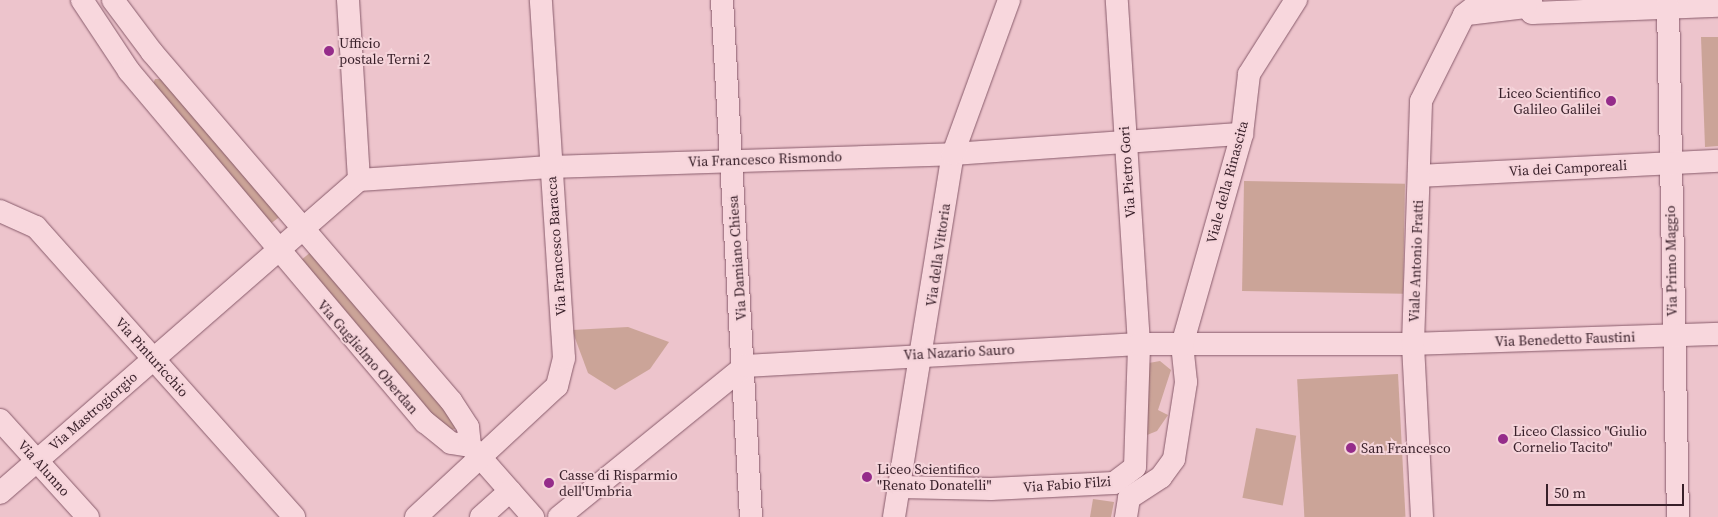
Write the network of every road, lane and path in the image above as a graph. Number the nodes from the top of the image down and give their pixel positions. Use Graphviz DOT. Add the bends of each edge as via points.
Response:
graph roads {
  1 [pos="82,0"];
  2 [pos="113,0"];
  3 [pos="348,0"];
  4 [pos="541,0"];
  5 [pos="722,0"];
  6 [pos="1009,0"];
  7 [pos="1117,0"];
  8 [pos="1296,0"];
  9 [pos="1483,0"];
  10 [pos="1529,4"];
  11 [pos="1668,6"];
  12 [pos="1718,6"];
  13 [pos="1463,8"];
  14 [pos="152,52"];
  15 [pos="130,71"];
  16 [pos="1242,134"];
  17 [pos="1125,140"];
  18 [pos="953,154"];
  19 [pos="731,160"];
  20 [pos="1718,160"];
  21 [pos="1669,163"];
  22 [pos="550,167"];
  23 [pos="1419,176"];
  24 [pos="359,180"];
  25 [pos="0,211"];
  26 [pos="306,228"];
  27 [pos="278,252"];
  28 [pos="1718,334"];
  29 [pos="1672,336"];
  30 [pos="1139,344"];
  31 [pos="1413,344"];
  32 [pos="1182,345"];
  33 [pos="924,353"];
  34 [pos="153,359"];
  35 [pos="745,366"];
  36 [pos="0,420"];
  37 [pos="476,452"];
  38 [pos="37,459"];
  39 [pos="1131,474"];
  40 [pos="900,487"];
  41 [pos="510,491"];
  42 [pos="0,493"];
  43 [pos="1128,507"];
  44 [pos="88,517"];
  45 [pos="294,517"];
  46 [pos="416,517"];
  47 [pos="481,517"];
  48 [pos="533,517"];
  49 [pos="559,517"];
  50 [pos="751,517"];
  51 [pos="894,517"];
  52 [pos="1422,517"];
  53 [pos="1678,517"];
  1 -- 15 [label="street, Via Guglielmo Oberdan"];
  2 -- 14 [label="street"];
  3 -- 24 [label="street"];
  4 -- 22 [label="street, Via Francesco Baracca"];
  5 -- 19 [label="street, Via Damiano Chiesa"];
  6 -- 18 [label="street, Via della Vittoria"];
  7 -- 17 [label="street, Via Pietro Gori"];
  8 -- 16 [label="street, Viale della Rinascita" via="1249,74"];
  9 -- 13 [label="street"];
  10 -- 11 [label="street" via="1532,14"];
  10 -- 13 [label="street"];
  11 -- 12 [label="street"];
  11 -- 21 [label="street, Via Primo Maggio"];
  13 -- 23 [label="street, Viale Antonio Fratti" via="1421,101"];
  14 -- 15 [label="street"];
  14 -- 26 [label="street"];
  15 -- 27 [label="street, Via Guglielmo Oberdan"];
  16 -- 17 [label="street, Via Francesco Rismondo"];
  16 -- 32 [label="street, Viale della Rinascita"];
  17 -- 18 [label="street, Via Francesco Rismondo"];
  17 -- 30 [label="street, Via Pietro Gori"];
  18 -- 19 [label="street, Via Francesco Rismondo"];
  18 -- 33 [label="street, Via della Vittoria"];
  19 -- 22 [label="street, Via Francesco Rismondo"];
  19 -- 35 [label="street, Via Damiano Chiesa"];
  20 -- 21 [label="street, Via dei Camporeali"];
  21 -- 23 [label="street, Via dei Camporeali"];
  21 -- 29 [label="street, Via Primo Maggio"];
  22 -- 24 [label="street, Via Francesco Rismondo"];
  22 -- 37 [label="street, Via Francesco Baracca" via="562,368 557,386"];
  23 -- 31 [label="street, Viale Antonio Fratti"];
  24 -- 26 [label="street"];
  25 -- 34 [label="street, Via Pinturicchio" via="36,227"];
  26 -- 27 [label="street"];
  26 -- 37 [label="street" via="451,401 468,426"];
  27 -- 34 [label="street, Via Mastrogiorgio"];
  27 -- 37 [label="street, Via Guglielmo Oberdan" via="425,422 451,443"];
  28 -- 29 [label="street, Via Benedetto Faustini"];
  29 -- 31 [label="street, Via Benedetto Faustini"];
  29 -- 53 [label="street, Via Primo Maggio"];
  30 -- 32 [label="street, Via Nazario Sauro"];
  30 -- 33 [label="street, Via Nazario Sauro"];
  30 -- 39 [label="street" via="1135,467"];
  31 -- 32 [label="street, Via Nazario Sauro"];
  31 -- 52 [label="street, Viale Antonio Fratti"];
  32 -- 43 [label="street" via="1186,382 1174,459 1161,477"];
  33 -- 35 [label="street, Via Nazario Sauro"];
  33 -- 40 [label="street, Via della Vittoria"];
  34 -- 38 [label="street, Via Mastrogiorgio"];
  34 -- 45 [label="street, Via Pinturicchio"];
  35 -- 49 [label="street"];
  35 -- 50 [label="street, Via Damiano Chiesa"];
  36 -- 38 [label="street, Via Alunno"];
  37 -- 41 [label="street"];
  37 -- 46 [label="street, Via Francesco Baracca"];
  38 -- 42 [label="street, Via Mastrogiorgio"];
  38 -- 44 [label="street, Via Alunno"];
  39 -- 40 [label="street, Via Fabio Filzi" via="1114,483 991,489"];
  39 -- 43 [label="street"];
  40 -- 51 [label="street, Via della Vittoria"];
  41 -- 47 [label="street"];
  41 -- 48 [label="street"];
}
